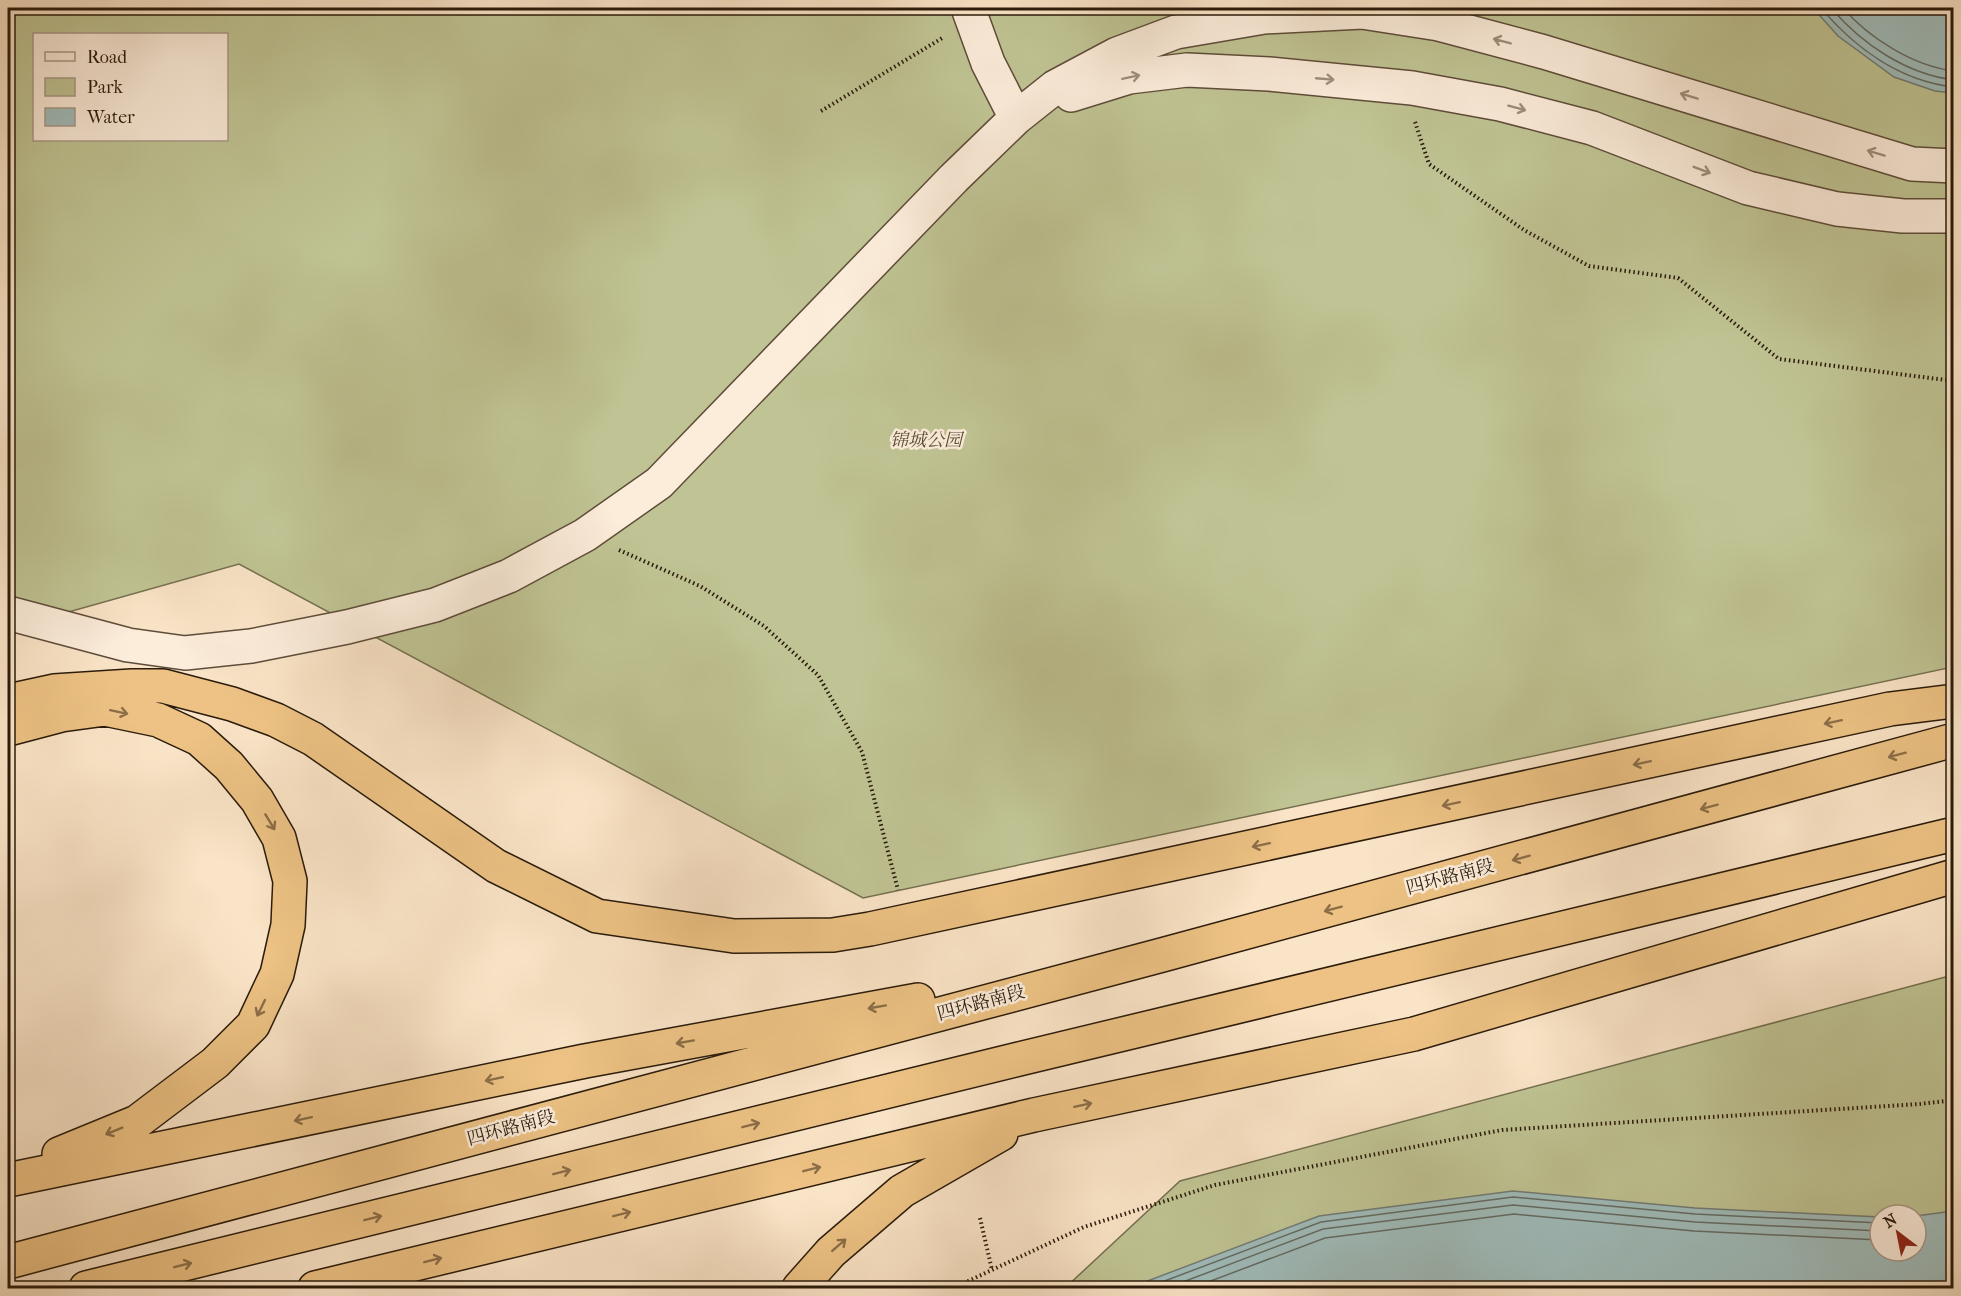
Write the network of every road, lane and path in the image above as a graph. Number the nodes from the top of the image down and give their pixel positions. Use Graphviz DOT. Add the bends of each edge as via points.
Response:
graph roads {
  1 [pos="970,14"];
  2 [pos="1412,88"];
  3 [pos="821,111"];
  4 [pos="1016,118"];
  5 [pos="1912,164"];
  6 [pos="1953,166"];
  7 [pos="1903,216"];
  8 [pos="1953,216"];
  9 [pos="1953,381"];
  10 [pos="585,535"];
  11 [pos="8,613"];
  12 [pos="8,701"];
  13 [pos="1953,701"];
  14 [pos="58,703"];
  15 [pos="8,729"];
  16 [pos="1953,740"];
  17 [pos="1953,834"];
  18 [pos="1953,876"];
  19 [pos="898,890"];
  20 [pos="1162,956"];
  21 [pos="1953,1100"];
  22 [pos="1034,1115"];
  23 [pos="8,1177"];
  24 [pos="980,1218"];
  25 [pos="8,1262"];
  26 [pos="992,1270"];
  27 [pos="86,1288"];
  28 [pos="315,1288"];
  29 [pos="799,1288"];
  30 [pos="956,1288"];
  1 -- 3 [label="path"];
  1 -- 4 [label="street" via="988,63"];
  4 -- 2 [label="street, one-way" via="1129,77 1187,70"];
  2 -- 7 [label="street, one-way" via="1500,104 1592,128 1748,188 1837,209"];
  2 -- 9 [label="path" via="1416,128 1429,164 1524,230 1589,266 1678,278 1779,359"];
  5 -- 4 [label="street, one-way" via="1544,52 1439,24 1362,12 1264,17 1176,32 1107,59 1055,87"];
  4 -- 10 [label="street" via="659,483"];
  5 -- 6 [label="street"];
  5 -- 7 [label="street"];
  7 -- 8 [label="street"];
  10 -- 11 [label="street" via="509,576 435,605 251,646 185,653 128,645"];
  10 -- 19 [label="path" via="700,586 764,626 818,675 862,752"];
  12 -- 14 [label="highway"];
  13 -- 14 [label="highway, one-way" via="1890,709 870,929 833,935 734,936 597,916 496,866 314,739 232,704 163,686 132,686"];
  14 -- 15 [label="highway"];
  14 -- 23 [label="highway, one-way" via="158,720 199,739 229,766 257,800 279,838 290,882 288,925 278,974 253,1025 215,1063 137,1122"];
  16 -- 20 [label="highway, 四环路南段, one-way"];
  27 -- 17 [label="highway, one-way"];
  22 -- 18 [label="highway, one-way" via="1414,1034"];
  20 -- 23 [label="highway, one-way" via="585,1061"];
  20 -- 25 [label="highway, 四环路南段"];
  21 -- 26 [label="path" via="1502,1130 1215,1185 1084,1227"];
  28 -- 22 [label="highway, one-way"];
  29 -- 22 [label="highway, one-way" via="831,1252 902,1191"];
  24 -- 26 [label="path"];
  26 -- 30 [label="path"];
}
